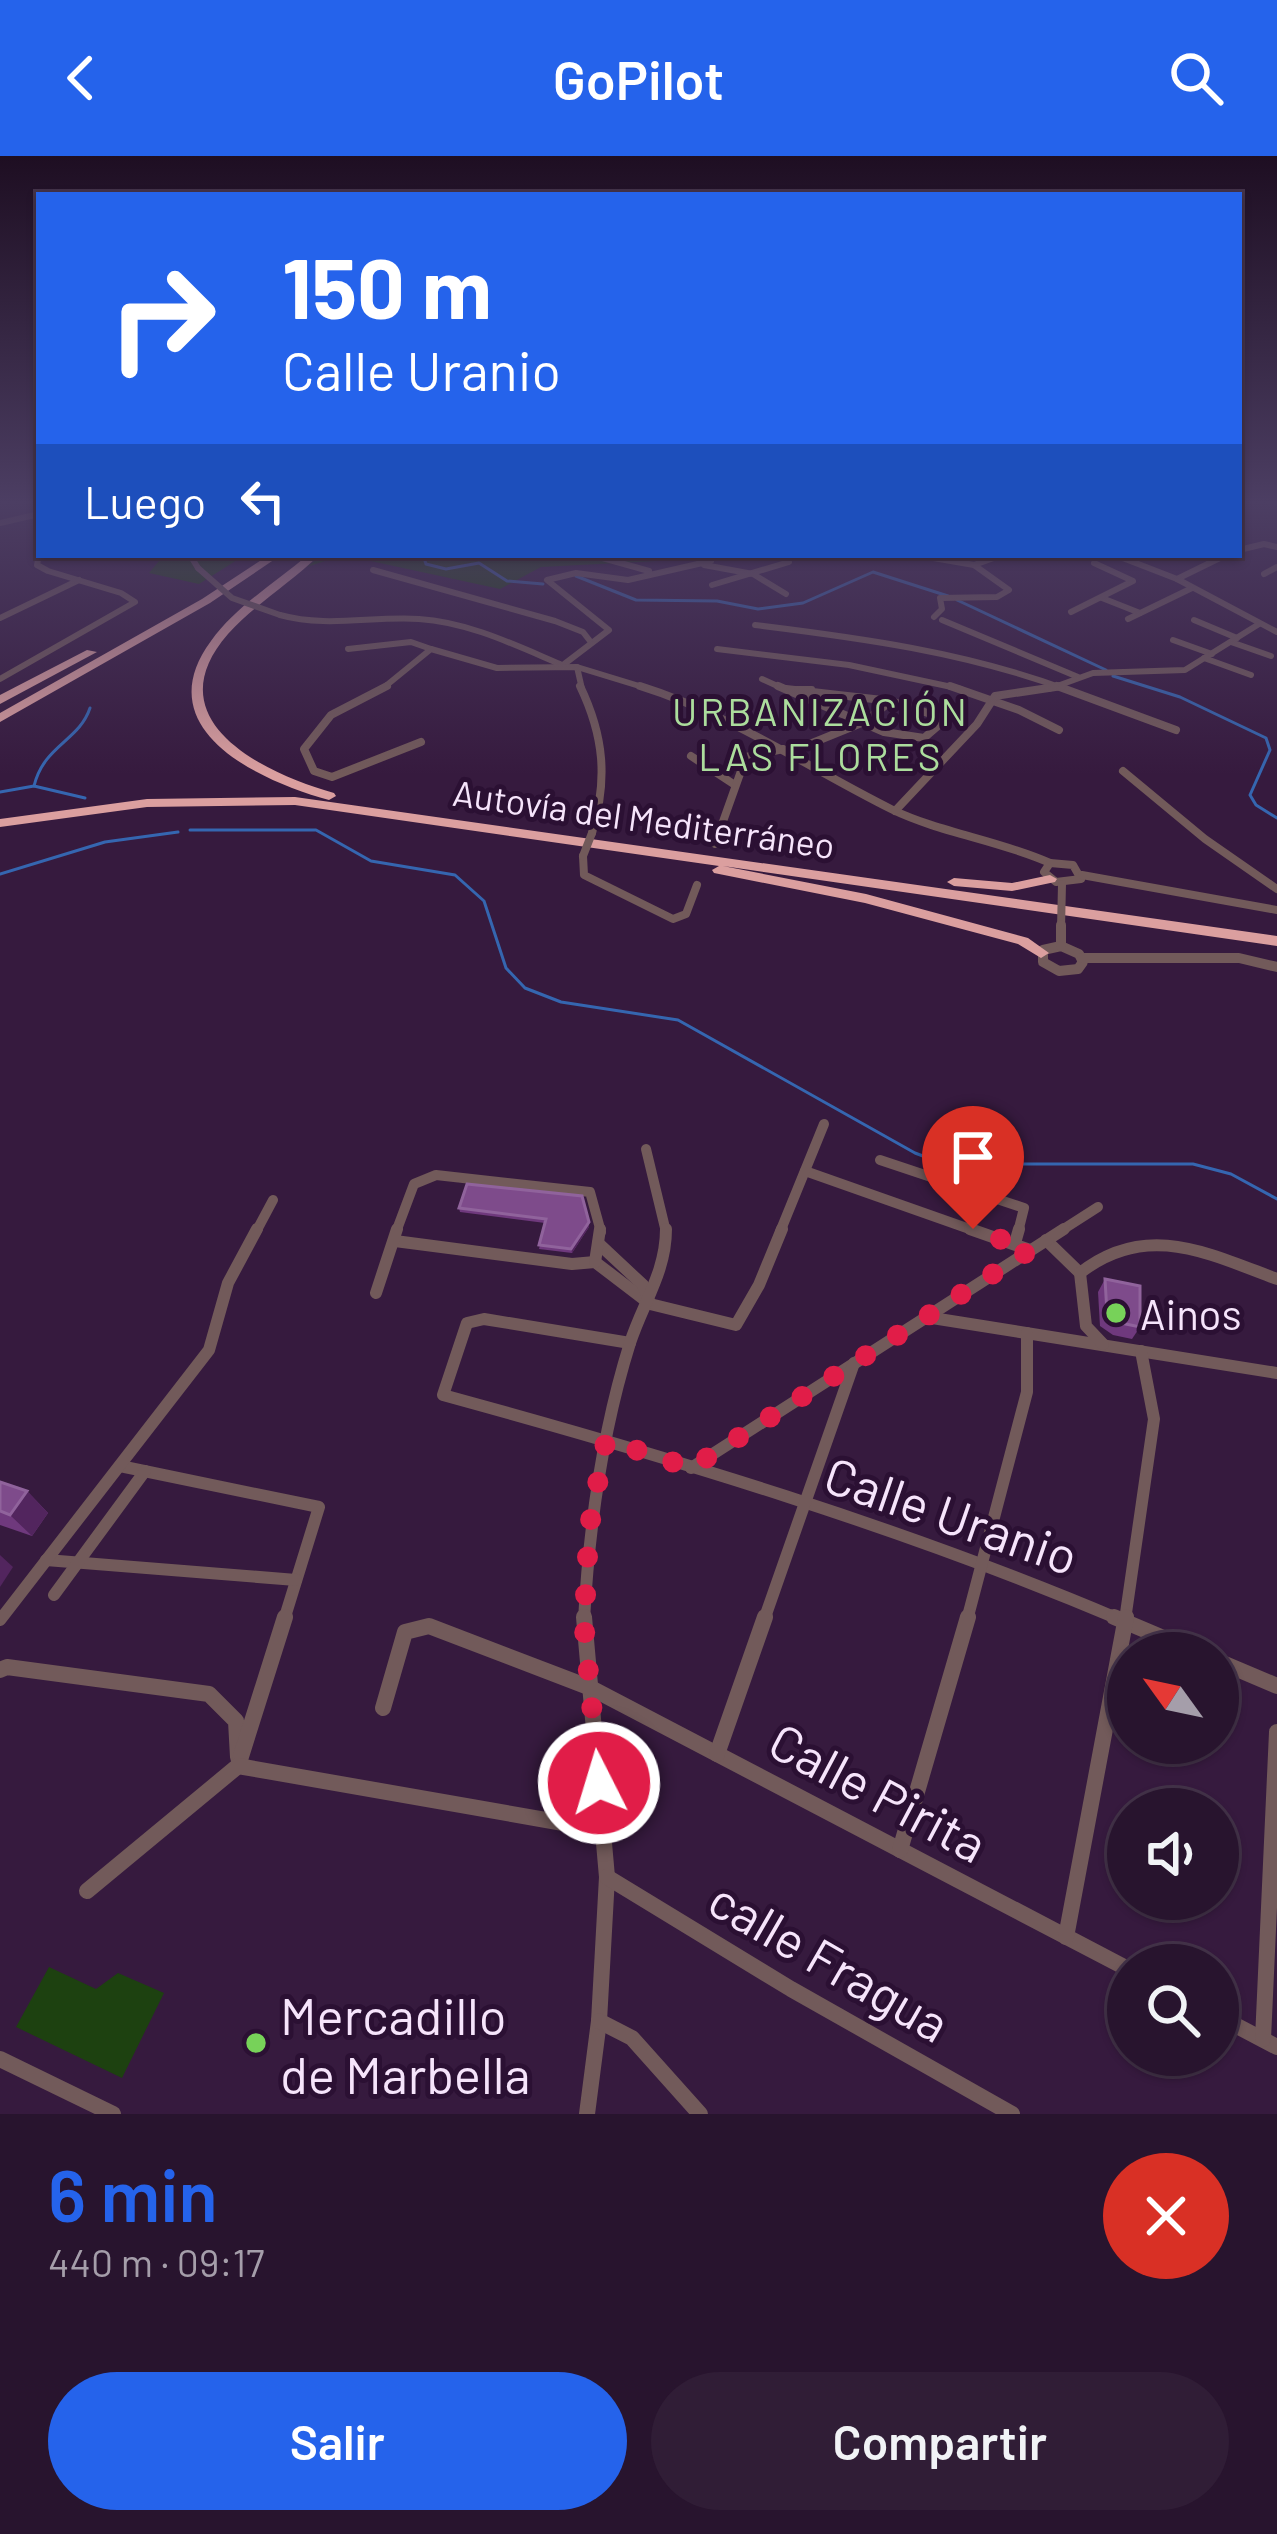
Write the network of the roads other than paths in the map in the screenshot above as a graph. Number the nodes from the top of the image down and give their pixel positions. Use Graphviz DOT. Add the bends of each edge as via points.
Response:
graph roads {
  1 [pos="53,592"];
  2 [pos="110,592"];
  3 [pos="192,592"];
  4 [pos="219,592"];
  5 [pos="226,592"];
  6 [pos="270,592"];
  7 [pos="453,592"];
  8 [pos="563,592"];
  9 [pos="783,592"];
  10 [pos="952,592"];
  11 [pos="955,592"];
  12 [pos="1008,592"];
  13 [pos="1112,592"];
  14 [pos="1183,592"];
  15 [pos="1200,592"];
  16 [pos="786,594"];
  17 [pos="1102,598"];
  18 [pos="1071,612"];
  19 [pos="1140,613"];
  20 [pos="0,618"];
  21 [pos="1128,619"];
  22 [pos="1194,620"];
  23 [pos="1259,624"];
  24 [pos="755,625"];
  25 [pos="1277,632"];
  26 [pos="1173,640"];
  27 [pos="1234,640"];
  28 [pos="590,641"];
  29 [pos="431,649"];
  30 [pos="717,649"];
  31 [pos="348,650"];
  32 [pos="750,653"];
  33 [pos="1208,656"];
  34 [pos="1271,656"];
  35 [pos="563,665"];
  36 [pos="743,665"];
  37 [pos="577,668"];
  38 [pos="1251,675"];
  39 [pos="1078,676"];
  40 [pos="0,679"];
  41 [pos="762,679"];
  42 [pos="1057,688"];
  43 [pos="786,689"];
  44 [pos="995,696"];
  45 [pos="891,701"];
  46 [pos="0,702"];
  47 [pos="0,718"];
  48 [pos="864,722"];
  49 [pos="1059,730"];
  50 [pos="1176,730"];
  51 [pos="421,742"];
  52 [pos="788,750"];
  53 [pos="691,756"];
  54 [pos="1123,771"];
  55 [pos="735,785"];
  56 [pos="895,812"];
  57 [pos="410,814"];
  58 [pos="60,818"];
  59 [pos="0,823"];
  60 [pos="0,836"];
  61 [pos="715,844"];
  62 [pos="669,852"];
  63 [pos="714,868"];
  64 [pos="1054,875"];
  65 [pos="1082,875"];
  66 [pos="697,885"];
  67 [pos="1277,890"];
  68 [pos="1277,910"];
  69 [pos="1277,941"];
  70 [pos="1061,946"];
  71 [pos="1277,951"];
  72 [pos="1041,953"];
  73 [pos="1082,958"];
  74 [pos="1277,967"];
  75 [pos="824,1124"];
  76 [pos="646,1149"];
  77 [pos="880,1160"];
  78 [pos="805,1171"];
  79 [pos="273,1200"];
  80 [pos="1098,1207"];
  81 [pos="1046,1240"];
  82 [pos="394,1241"];
  83 [pos="1015,1243"];
  84 [pos="598,1244"];
  85 [pos="1030,1250"];
  86 [pos="595,1262"];
  87 [pos="1080,1273"];
  88 [pos="1277,1279"];
  89 [pos="376,1293"];
  90 [pos="650,1304"];
  91 [pos="926,1317"];
  92 [pos="1027,1333"];
  93 [pos="630,1343"];
  94 [pos="1104,1345"];
  95 [pos="1141,1351"];
  96 [pos="854,1364"];
  97 [pos="1277,1372"];
  98 [pos="606,1440"];
  99 [pos="120,1466"];
  100 [pos="691,1468"];
  101 [pos="145,1471"];
  102 [pos="805,1506"];
  103 [pos="46,1560"];
  104 [pos="984,1562"];
  105 [pos="79,1565"];
  106 [pos="296,1580"];
  107 [pos="54,1595"];
  108 [pos="0,1620"];
  109 [pos="1125,1622"];
  110 [pos="1149,1632"];
  111 [pos="2,1664"];
  112 [pos="1239,1670"];
  113 [pos="1277,1686"];
  114 [pos="591,1688"];
  115 [pos="383,1708"];
  116 [pos="1277,1732"];
  117 [pos="717,1754"];
  118 [pos="238,1766"];
  119 [pos="603,1831"];
  120 [pos="900,1850"];
  121 [pos="607,1877"];
  122 [pos="87,1892"];
  123 [pos="1066,1937"];
  124 [pos="1107,1958"];
  125 [pos="599,2020"];
  126 [pos="1239,2027"];
  127 [pos="1270,2043"];
  128 [pos="0,2059"];
  129 [pos="113,2114"];
  130 [pos="587,2114"];
  131 [pos="700,2114"];
  132 [pos="1012,2114"];
  1 -- 20 [label="street"];
  2 -- 40 [label="street" via="135,602"];
  3 -- 46 [label="highway"];
  4 -- 47 [label="highway"];
  5 -- 35 [label="street, bridge" via="304,621 444,623"];
  6 -- 57 [label="highway" via="206,656 197,694 203,717 229,750 279,779"];
  7 -- 28 [label="street" via="555,621"];
  8 -- 28 [label="street" via="609,630"];
  9 -- 16 [label="street"];
  10 -- 39 [label="street" via="940,598 938,619"];
  11 -- 12 [label="street" via="986,600"];
  13 -- 17 [label="street"];
  14 -- 19 [label="street"];
  15 -- 23 [label="street"];
  17 -- 18 [label="street"];
  17 -- 19 [label="street"];
  19 -- 21 [label="street"];
  22 -- 27 [label="street"];
  23 -- 25 [label="street"];
  23 -- 27 [label="street"];
  24 -- 42 [label="street" via="908,644"];
  26 -- 33 [label="street"];
  27 -- 33 [label="street"];
  27 -- 34 [label="street"];
  28 -- 35 [label="street"];
  29 -- 31 [label="street" via="411,643"];
  29 -- 35 [label="street" via="497,668"];
  29 -- 51 [label="street" via="395,682 343,704 304,749 314,771 332,777"];
  30 -- 32 [label="street"];
  32 -- 36 [label="street"];
  32 -- 44 [label="street"];
  33 -- 38 [label="street"];
  33 -- 39 [label="street" via="1178,672"];
  35 -- 37 [label="street"];
  37 -- 52 [label="street" via="669,695"];
  37 -- 66 [label="street, bridge" via="597,722 603,778 580,862 584,875 663,916 686,914"];
  39 -- 42 [label="street"];
  41 -- 43 [label="street"];
  42 -- 44 [label="street"];
  42 -- 50 [label="street"];
  43 -- 45 [label="street"];
  43 -- 48 [label="street"];
  44 -- 49 [label="street"];
  44 -- 56 [label="street"];
  45 -- 48 [label="street"];
  45 -- 48 [label="street" via="946,719 917,740"];
  48 -- 52 [label="street"];
  52 -- 55 [label="street" via="750,754"];
  52 -- 56 [label="street"];
  53 -- 55 [label="street"];
  54 -- 67 [label="street"];
  55 -- 61 [label="street"];
  56 -- 64 [label="street" via="1014,847"];
  57 -- 58 [label="highway, Autovía del Mediterráneo" via="308,802 178,801"];
  57 -- 62 [label="highway, Autovía del Mediterráneo"];
  58 -- 59 [label="highway, Autovía del Mediterráneo"];
  58 -- 60 [label="highway, Autovía del Mediterráneo"];
  58 -- 63 [label="highway, Autovía del Mediterráneo" via="343,816"];
  62 -- 64 [label="highway" via="985,886 1036,884"];
  62 -- 69 [label="highway, Autovía del Mediterráneo"];
  63 -- 71 [label="highway, Autovía del Mediterráneo"];
  63 -- 72 [label="highway" via="910,910"];
  64 -- 65 [label="street" via="1074,884"];
  64 -- 65 [label="street" via="1067,863"];
  64 -- 70 [label="street, bridge"];
  65 -- 68 [label="street"];
  70 -- 72 [label="street"];
  70 -- 73 [label="street"];
  72 -- 73 [label="street" via="1047,966 1066,972"];
  73 -- 74 [label="street" via="1239,958"];
  75 -- 78 [label="street"];
  76 -- 90 [label="street" via="666,1226 666,1259"];
  77 -- 83 [label="street" via="1024,1208"];
  78 -- 83 [label="street"];
  78 -- 90 [label="street" via="736,1325"];
  79 -- 99 [label="street" via="231,1275 211,1346"];
  80 -- 81 [label="street"];
  81 -- 85 [label="street"];
  81 -- 87 [label="street"];
  82 -- 84 [label="street" via="414,1184 448,1174 590,1192"];
  82 -- 86 [label="street"];
  82 -- 89 [label="street"];
  83 -- 85 [label="street"];
  84 -- 86 [label="street"];
  84 -- 90 [label="street" via="643,1285"];
  85 -- 91 [label="street"];
  86 -- 90 [label="street"];
  87 -- 88 [label="street" via="1116,1246 1160,1243"];
  87 -- 94 [label="street" via="1086,1326"];
  90 -- 93 [label="street"];
  91 -- 92 [label="street"];
  91 -- 96 [label="street"];
  92 -- 94 [label="street"];
  92 -- 104 [label="street" via="1027,1392"];
  93 -- 98 [label="street"];
  93 -- 98 [label="street, Calle Uranio" via="484,1319 467,1323 443,1395"];
  94 -- 95 [label="street"];
  95 -- 97 [label="street"];
  95 -- 109 [label="street" via="1154,1419"];
  96 -- 100 [label="street"];
  96 -- 102 [label="street"];
  98 -- 100 [label="street, Calle Uranio"];
  98 -- 114 [label="street" via="587,1567"];
  99 -- 101 [label="street"];
  99 -- 103 [label="street"];
  100 -- 102 [label="street, Calle Uranio"];
  101 -- 105 [label="street"];
  101 -- 106 [label="street" via="319,1508"];
  102 -- 104 [label="street, Calle Uranio"];
  102 -- 117 [label="street"];
  103 -- 105 [label="street"];
  103 -- 108 [label="street"];
  104 -- 109 [label="street, Calle Uranio"];
  104 -- 120 [label="street"];
  105 -- 106 [label="street"];
  105 -- 107 [label="street"];
  106 -- 118 [label="street"];
  109 -- 110 [label="street, Calle Uranio"];
  109 -- 123 [label="street"];
  111 -- 118 [label="street" via="208,1694 236,1721"];
  112 -- 113 [label="street"];
  114 -- 115 [label="street, Calle Pirita" via="429,1626 405,1632"];
  114 -- 117 [label="street, Calle Pirita"];
  114 -- 119 [label="street"];
  116 -- 127 [label="street"];
  117 -- 120 [label="street, Calle Pirita"];
  118 -- 119 [label="street"];
  118 -- 122 [label="street"];
  119 -- 121 [label="street"];
  120 -- 123 [label="street, Calle Pirita"];
  121 -- 125 [label="street"];
  121 -- 132 [label="street, calle Fragua"];
  123 -- 124 [label="street, Calle Pirita"];
  125 -- 130 [label="street"];
  125 -- 131 [label="street" via="632,2038"];
  126 -- 127 [label="street"];
  128 -- 129 [label="street"];
}
